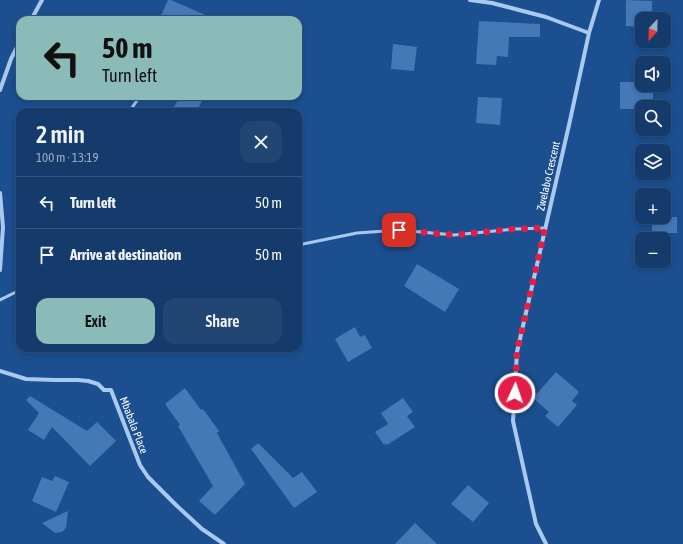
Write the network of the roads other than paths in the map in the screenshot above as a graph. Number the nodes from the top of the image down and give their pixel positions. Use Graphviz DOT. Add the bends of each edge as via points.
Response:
graph roads {
  1 [pos="42,0"];
  2 [pos="470,0"];
  3 [pos="599,0"];
  4 [pos="32,16"];
  5 [pos="589,33"];
  6 [pos="16,49"];
  7 [pos="0,90"];
  8 [pos="0,193"];
  9 [pos="545,228"];
  10 [pos="302,243"];
  11 [pos="0,270"];
  12 [pos="16,292"];
  13 [pos="0,300"];
  14 [pos="0,372"];
  15 [pos="224,544"];
  16 [pos="546,544"];
  1 -- 4 [label="street"];
  2 -- 5 [label="street" via="546,17"];
  3 -- 5 [label="street, Zwelabo Crescent"];
  5 -- 9 [label="street, Zwelabo Crescent"];
  6 -- 7 [label="street"];
  8 -- 11 [label="street" via="3,227"];
  9 -- 10 [label="lane" via="454,235 399,230 357,233"];
  9 -- 16 [label="street, Zwelabo Crescent" via="517,352 513,421 536,524"];
  12 -- 13 [label="lane"];
  14 -- 15 [label="street, Mbabala Place" via="26,379 88,381 98,384 104,390 111,390 140,465 148,477 202,529"];
}
